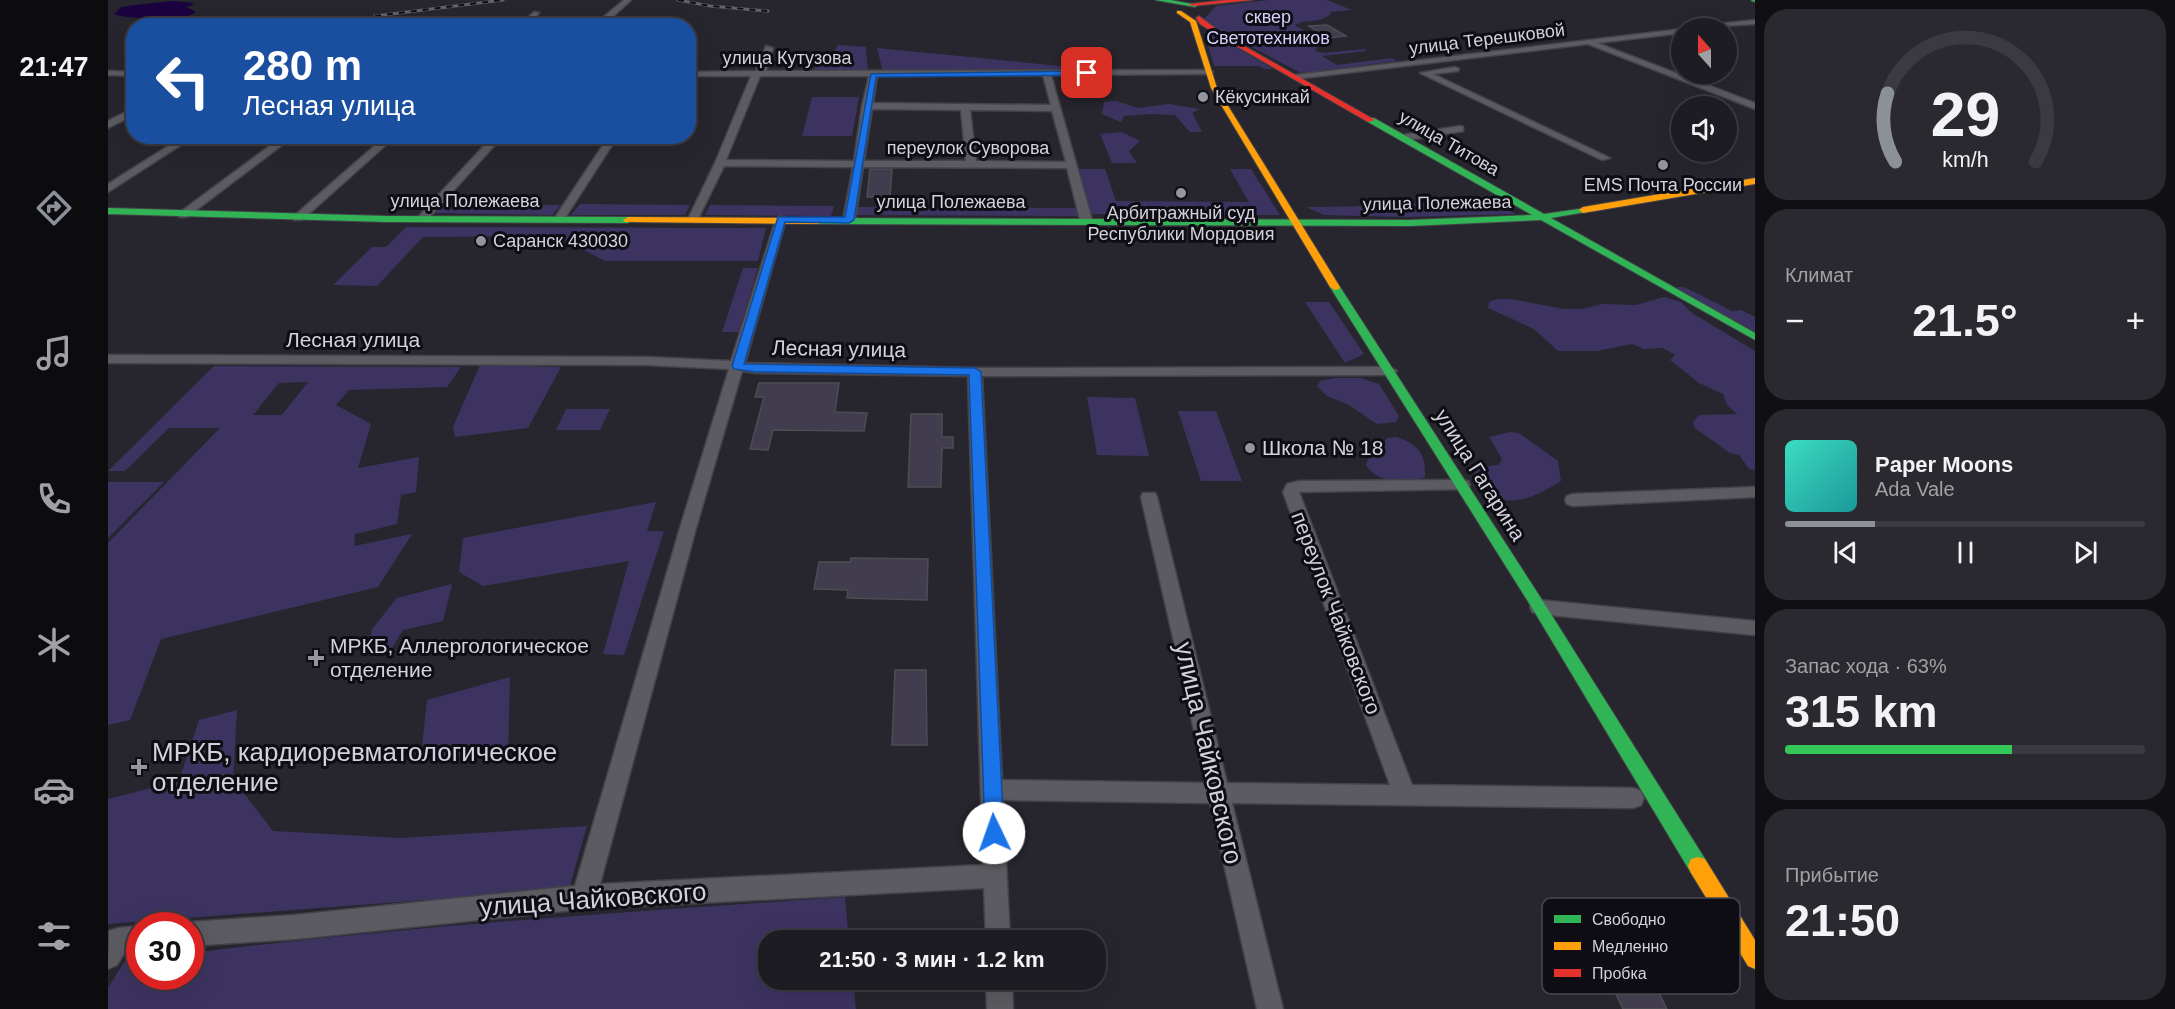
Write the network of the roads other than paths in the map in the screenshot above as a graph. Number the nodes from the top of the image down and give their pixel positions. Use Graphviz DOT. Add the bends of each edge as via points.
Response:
graph roads {
  1 [pos="628,0"];
  2 [pos="1158,0"];
  3 [pos="1250,0"];
  4 [pos="536,13"];
  5 [pos="1195,13"];
  6 [pos="531,18"];
  7 [pos="608,18"];
  8 [pos="1755,21"];
  9 [pos="1737,23"];
  10 [pos="1671,32"];
  11 [pos="1588,42"];
  12 [pos="769,48"];
  13 [pos="1493,53"];
  14 [pos="1514,62"];
  15 [pos="1468,68"];
  16 [pos="1209,72"];
  17 [pos="110,74"];
  18 [pos="126,74"];
  19 [pos="696,74"];
  20 [pos="1047,74"];
  21 [pos="756,75"];
  22 [pos="873,75"];
  23 [pos="1295,77"];
  24 [pos="866,106"];
  25 [pos="1755,106"];
  26 [pos="965,108"];
  27 [pos="1056,108"];
  28 [pos="126,115"];
  29 [pos="108,125"];
  30 [pos="1460,129"];
  31 [pos="1403,138"];
  32 [pos="178,144"];
  33 [pos="279,144"];
  34 [pos="383,144"];
  35 [pos="492,144"];
  36 [pos="609,144"];
  37 [pos="1605,158"];
  38 [pos="720,163"];
  39 [pos="857,164"];
  40 [pos="971,165"];
  41 [pos="1071,165"];
  42 [pos="1755,181"];
  43 [pos="108,189"];
  44 [pos="108,212"];
  45 [pos="183,215"];
  46 [pos="1543,217"];
  47 [pos="298,218"];
  48 [pos="422,219"];
  49 [pos="559,219"];
  50 [pos="693,219"];
  51 [pos="781,219"];
  52 [pos="849,220"];
  53 [pos="1086,220"];
  54 [pos="1294,222"];
  55 [pos="1751,332"];
  56 [pos="108,359"];
  57 [pos="738,366"];
  58 [pos="1390,371"];
  59 [pos="975,372"];
  60 [pos="1462,485"];
  61 [pos="1755,492"];
  62 [pos="1149,497"];
  63 [pos="1573,500"];
  64 [pos="1539,607"];
  65 [pos="1755,628"];
  66 [pos="992,790"];
  67 [pos="1218,793"];
  68 [pos="1405,795"];
  69 [pos="1633,798"];
  70 [pos="996,876"];
  71 [pos="584,897"];
  72 [pos="1718,898"];
  73 [pos="998,930"];
  74 [pos="204,933"];
  75 [pos="1740,935"];
  76 [pos="1755,959"];
  77 [pos="999,990"];
  78 [pos="1000,1009"];
  79 [pos="1270,1009"];
  1 -- 7 [label="street"];
  2 -- 5 [label="main road"];
  3 -- 5 [label="main road"];
  4 -- 6 [label="street"];
  5 -- 16 [label="main road, улица Гагарина"];
  5 -- 23 [label="main road, улица Титова" via="1204,31 1219,34"];
  8 -- 9 [label="street"];
  10 -- 11 [label="street, улица Терешковой"];
  11 -- 13 [label="street, улица Терешковой"];
  11 -- 25 [label="street"];
  12 -- 21 [label="street" via="762,71"];
  13 -- 14 [label="street"];
  13 -- 23 [label="street, улица Терешковой"];
  15 -- 37 [label="street" via="1424,73"];
  16 -- 20 [label="street, улица Кутузова"];
  16 -- 54 [label="main road, улица Гагарина" via="1214,88"];
  17 -- 18 [label="street"];
  19 -- 21 [label="street, улица Кутузова"];
  20 -- 22 [label="street, улица Кутузова"];
  20 -- 27 [label="street"];
  21 -- 22 [label="street, улица Кутузова"];
  21 -- 38 [label="street"];
  22 -- 24 [label="street"];
  23 -- 31 [label="main road, улица Титова"];
  24 -- 26 [label="street"];
  24 -- 39 [label="street"];
  26 -- 27 [label="street"];
  26 -- 40 [label="street"];
  27 -- 41 [label="street"];
  28 -- 29 [label="street"];
  30 -- 31 [label="street"];
  31 -- 46 [label="main road, улица Титова"];
  32 -- 43 [label="street"];
  33 -- 45 [label="street"];
  34 -- 47 [label="street"];
  35 -- 48 [label="street"];
  36 -- 49 [label="street"];
  38 -- 39 [label="street, переулок Суворова"];
  38 -- 50 [label="street"];
  39 -- 40 [label="street, переулок Суворова"];
  39 -- 52 [label="street"];
  40 -- 41 [label="street, переулок Суворова"];
  41 -- 53 [label="street"];
  42 -- 46 [label="main road, улица Полежаева"];
  44 -- 45 [label="main road, улица Полежаева"];
  45 -- 47 [label="main road, улица Полежаева"];
  46 -- 54 [label="main road, улица Полежаева" via="1420,223"];
  46 -- 55 [label="main road, улица Титова"];
  47 -- 48 [label="main road, улица Полежаева"];
  48 -- 49 [label="main road, улица Полежаева"];
  49 -- 50 [label="main road, улица Полежаева"];
  50 -- 51 [label="main road, улица Полежаева"];
  51 -- 52 [label="main road, улица Полежаева"];
  51 -- 57 [label="street"];
  52 -- 53 [label="main road, улица Полежаева"];
  53 -- 54 [label="main road, улица Полежаева"];
  54 -- 58 [label="main road, улица Гагарина"];
  56 -- 57 [label="street, Лесная улица" via="635,361"];
  57 -- 59 [label="street, Лесная улица"];
  57 -- 71 [label="street"];
  58 -- 59 [label="street, Лесная улица"];
  58 -- 60 [label="main road, улица Гагарина"];
  59 -- 66 [label="street"];
  60 -- 64 [label="main road, улица Гагарина"];
  60 -- 68 [label="street, переулок Чайковского" via="1299,486 1291,492"];
  61 -- 63 [label="street"];
  62 -- 67 [label="street, улица Чайковского"];
  64 -- 65 [label="street"];
  64 -- 72 [label="main road, улица Гагарина"];
  66 -- 67 [label="street"];
  66 -- 70 [label="street"];
  67 -- 68 [label="street"];
  67 -- 79 [label="street, улица Чайковского"];
  68 -- 69 [label="street"];
  70 -- 71 [label="street, улица Чайковского"];
  70 -- 73 [label="street"];
  71 -- 74 [label="street, улица Чайковского"];
  75 -- 76 [label="main road, улица Гагарина"];
  77 -- 78 [label="street"];
}
